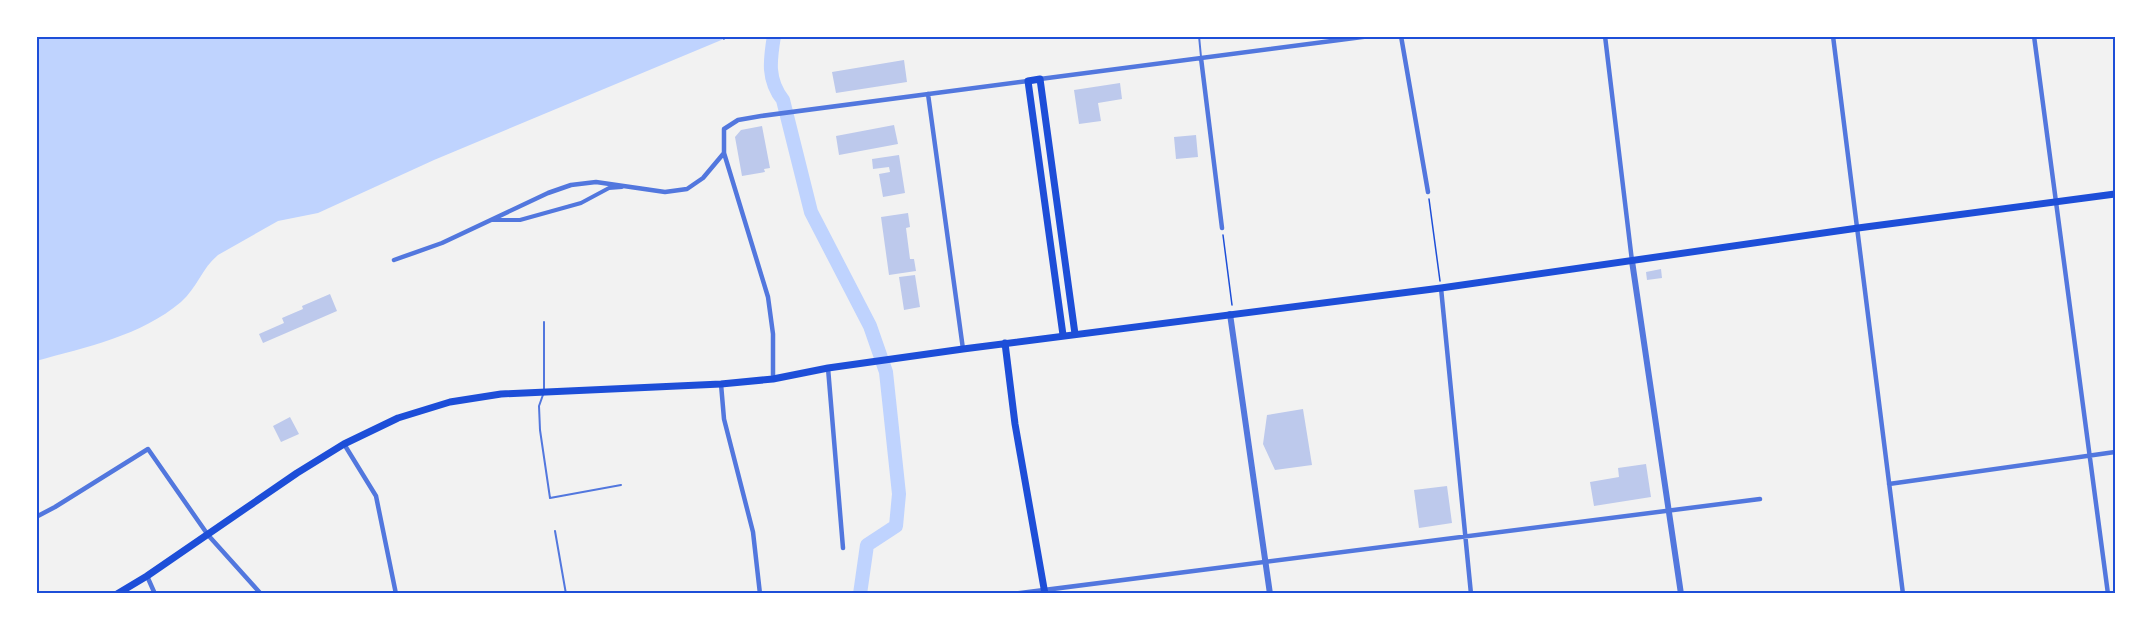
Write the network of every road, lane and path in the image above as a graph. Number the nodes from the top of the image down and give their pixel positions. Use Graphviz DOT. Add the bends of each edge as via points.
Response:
graph roads {
  1 [pos="1199,36"];
  2 [pos="1370,36"];
  3 [pos="1401,36"];
  4 [pos="1605,36"];
  5 [pos="1833,36"];
  6 [pos="2034,36"];
  7 [pos="1201,58"];
  8 [pos="1040,79"];
  9 [pos="1028,81"];
  10 [pos="928,94"];
  11 [pos="724,153"];
  12 [pos="632,186"];
  13 [pos="1428,192"];
  14 [pos="2115,194"];
  15 [pos="2057,201"];
  16 [pos="489,220"];
  17 [pos="1222,228"];
  18 [pos="1858,228"];
  19 [pos="394,260"];
  20 [pos="1632,261"];
  21 [pos="1441,288"];
  22 [pos="1232,305"];
  23 [pos="1230,314"];
  24 [pos="544,322"];
  25 [pos="1075,334"];
  26 [pos="1063,335"];
  27 [pos="1005,343"];
  28 [pos="963,349"];
  29 [pos="828,368"];
  30 [pos="773,379"];
  31 [pos="721,384"];
  32 [pos="544,392"];
  33 [pos="344,444"];
  34 [pos="2115,452"];
  35 [pos="2090,455"];
  36 [pos="1888,484"];
  37 [pos="621,485"];
  38 [pos="1760,500"];
  39 [pos="1668,510"];
  40 [pos="36,517"];
  41 [pos="555,531"];
  42 [pos="208,535"];
  43 [pos="1466,536"];
  44 [pos="843,548"];
  45 [pos="1265,562"];
  46 [pos="147,576"];
  47 [pos="1045,592"];
  48 [pos="117,594"];
  49 [pos="155,594"];
  50 [pos="261,594"];
  51 [pos="396,594"];
  52 [pos="566,594"];
  53 [pos="760,594"];
  54 [pos="1013,594"];
  55 [pos="1270,594"];
  56 [pos="1472,594"];
  57 [pos="1681,594"];
  58 [pos="1903,594"];
  59 [pos="2108,594"];
  1 -- 7 [label="lane"];
  2 -- 7 [label="street"];
  3 -- 13 [label="street"];
  4 -- 20 [label="street"];
  5 -- 18 [label="street"];
  6 -- 15 [label="street"];
  7 -- 8 [label="street"];
  7 -- 17 [label="street"];
  8 -- 9 [label="main road"];
  8 -- 25 [label="main road"];
  9 -- 10 [label="street"];
  9 -- 26 [label="main road"];
  10 -- 11 [label="street" via="738,120 724,129"];
  10 -- 28 [label="street"];
  11 -- 12 [label="street" via="703,178 687,189 665,192"];
  11 -- 30 [label="street" via="768,297"];
  12 -- 16 [label="street" via="609,188 581,203 520,220"];
  12 -- 16 [label="street" via="596,182 571,185"];
  13 -- 21 [label="path"];
  14 -- 15 [label="main road"];
  15 -- 18 [label="main road"];
  15 -- 35 [label="street"];
  16 -- 19 [label="street"];
  17 -- 22 [label="path"];
  18 -- 20 [label="main road"];
  18 -- 36 [label="street"];
  20 -- 21 [label="main road"];
  20 -- 39 [label="street"];
  21 -- 23 [label="main road"];
  21 -- 43 [label="street"];
  23 -- 25 [label="main road"];
  23 -- 45 [label="street"];
  24 -- 32 [label="lane"];
  25 -- 26 [label="main road"];
  26 -- 27 [label="main road"];
  27 -- 28 [label="main road"];
  27 -- 47 [label="main road"];
  28 -- 29 [label="main road"];
  29 -- 30 [label="main road"];
  29 -- 44 [label="street"];
  30 -- 31 [label="main road"];
  31 -- 32 [label="main road"];
  31 -- 53 [label="street" via="724,419 753,532"];
  32 -- 33 [label="main road" via="450,402 398,418"];
  32 -- 37 [label="lane" via="539,406 540,430 550,498"];
  33 -- 42 [label="main road"];
  33 -- 51 [label="street" via="376,496"];
  34 -- 35 [label="street"];
  35 -- 36 [label="street"];
  35 -- 59 [label="street"];
  36 -- 58 [label="street"];
  38 -- 39 [label="street"];
  39 -- 43 [label="street"];
  39 -- 57 [label="street"];
  40 -- 42 [label="street" via="147,449"];
  41 -- 52 [label="lane"];
  42 -- 46 [label="main road"];
  42 -- 50 [label="street"];
  43 -- 45 [label="street"];
  43 -- 56 [label="street"];
  45 -- 47 [label="street"];
  45 -- 55 [label="street"];
  46 -- 48 [label="main road"];
  46 -- 49 [label="street"];
  47 -- 54 [label="street"];
}
